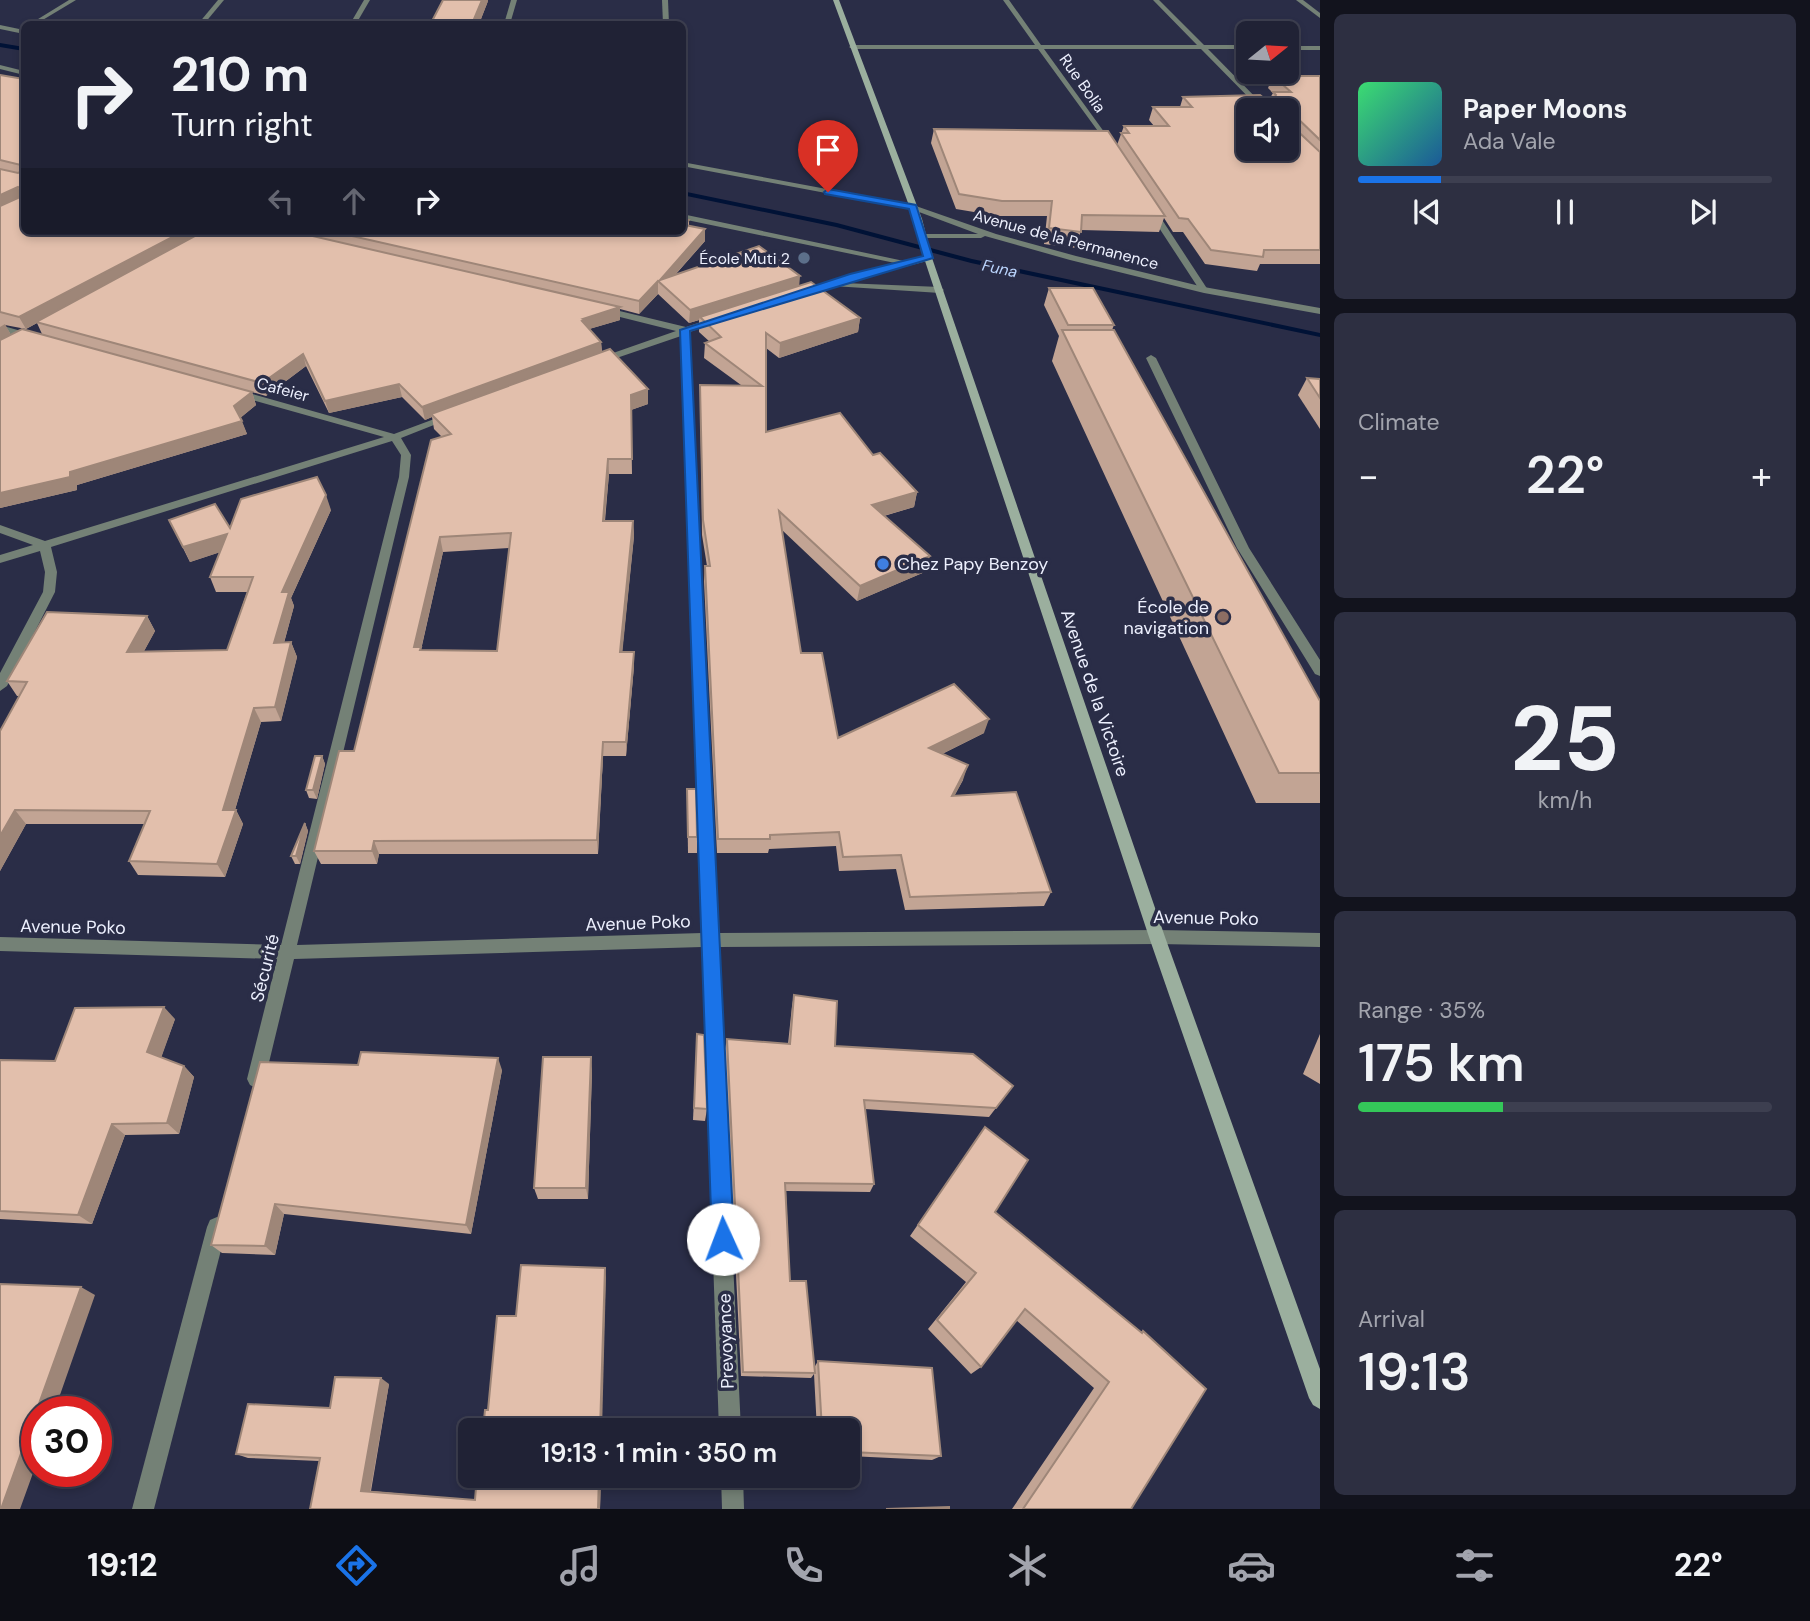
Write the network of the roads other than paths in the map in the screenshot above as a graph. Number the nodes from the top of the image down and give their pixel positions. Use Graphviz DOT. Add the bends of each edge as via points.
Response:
graph roads {
  1 [pos="73,0"];
  2 [pos="221,0"];
  3 [pos="367,0"];
  4 [pos="514,0"];
  5 [pos="665,0"];
  6 [pos="836,0"];
  7 [pos="1006,0"];
  8 [pos="1156,0"];
  9 [pos="1299,0"];
  10 [pos="1320,16"];
  11 [pos="38,21"];
  12 [pos="204,21"];
  13 [pos="356,21"];
  14 [pos="508,21"];
  15 [pos="666,21"];
  16 [pos="0,27"];
  17 [pos="21,30"];
  18 [pos="852,47"];
  19 [pos="1040,47"];
  20 [pos="1203,47"];
  21 [pos="1236,47"];
  22 [pos="1299,47"];
  23 [pos="1320,48"];
  24 [pos="0,67"];
  25 [pos="21,72"];
  26 [pos="1253,98"];
  27 [pos="1112,149"];
  28 [pos="686,165"];
  29 [pos="913,207"];
  30 [pos="1150,208"];
  31 [pos="686,217"];
  32 [pos="993,236"];
  33 [pos="926,247"];
  34 [pos="903,262"];
  35 [pos="829,285"];
  36 [pos="940,290"];
  37 [pos="1203,290"];
  38 [pos="787,299"];
  39 [pos="591,307"];
  40 [pos="1320,311"];
  41 [pos="723,318"];
  42 [pos="0,328"];
  43 [pos="685,330"];
  44 [pos="39,334"];
  45 [pos="27,335"];
  46 [pos="9,345"];
  47 [pos="1151,358"];
  48 [pos="584,367"];
  49 [pos="224,390"];
  50 [pos="458,414"];
  51 [pos="395,437"];
  52 [pos="0,529"];
  53 [pos="45,545"];
  54 [pos="0,559"];
  55 [pos="1320,671"];
  56 [pos="0,686"];
  57 [pos="1157,937"];
  58 [pos="711,940"];
  59 [pos="1320,940"];
  60 [pos="0,944"];
  61 [pos="289,952"];
  62 [pos="251,1098"];
  63 [pos="220,1217"];
  64 [pos="1320,1398"];
  65 [pos="730,1418"];
  66 [pos="732,1488"];
  67 [pos="144,1509"];
  68 [pos="733,1509"];
  1 -- 11 [label="street"];
  2 -- 12 [label="street"];
  3 -- 13 [label="street"];
  4 -- 14 [label="street"];
  5 -- 15 [label="street"];
  6 -- 18 [label="main road, Avenue de la Victoire"];
  7 -- 19 [label="street, Rue Bolia"];
  8 -- 20 [label="street"];
  9 -- 10 [label="street"];
  16 -- 17 [label="street"];
  18 -- 19 [label="street"];
  18 -- 29 [label="main road, Avenue de la Victoire"];
  19 -- 20 [label="street"];
  19 -- 27 [label="street, Rue Bolia"];
  20 -- 21 [label="street"];
  20 -- 26 [label="street"];
  22 -- 23 [label="street"];
  24 -- 25 [label="street"];
  28 -- 29 [label="street, Avenue de la Permanence"];
  29 -- 32 [label="street, Avenue de la Permanence"];
  29 -- 33 [label="main road, Avenue de la Victoire"];
  30 -- 37 [label="street"];
  31 -- 34 [label="street"];
  32 -- 33 [label="street"];
  32 -- 37 [label="street, Avenue de la Permanence"];
  33 -- 34 [label="street"];
  33 -- 36 [label="main road, Avenue de la Victoire"];
  34 -- 35 [label="street"];
  35 -- 36 [label="street"];
  35 -- 38 [label="street"];
  36 -- 57 [label="main road, Avenue de la Victoire"];
  37 -- 40 [label="street, Avenue de la Permanence"];
  39 -- 43 [label="street"];
  41 -- 43 [label="street"];
  42 -- 45 [label="street"];
  43 -- 48 [label="street"];
  43 -- 58 [label="street, Prevoyance"];
  44 -- 45 [label="street"];
  45 -- 46 [label="street"];
  47 -- 55 [label="street" via="1243,548"];
  49 -- 51 [label="street, Cafeier"];
  50 -- 51 [label="street"];
  51 -- 53 [label="street"];
  51 -- 61 [label="street, Sécurité" via="406,455 404,477"];
  52 -- 53 [label="street"];
  53 -- 54 [label="street"];
  53 -- 56 [label="street" via="51,572 49,592"];
  57 -- 58 [label="street, Avenue Poko"];
  57 -- 59 [label="street, Avenue Poko"];
  57 -- 64 [label="main road, Avenue de la Victoire"];
  58 -- 61 [label="street, Avenue Poko"];
  58 -- 65 [label="street, Prevoyance"];
  60 -- 61 [label="street, Avenue Poko"];
  61 -- 62 [label="street, Sécurité"];
  63 -- 67 [label="street"];
  66 -- 68 [label="street"];
}
